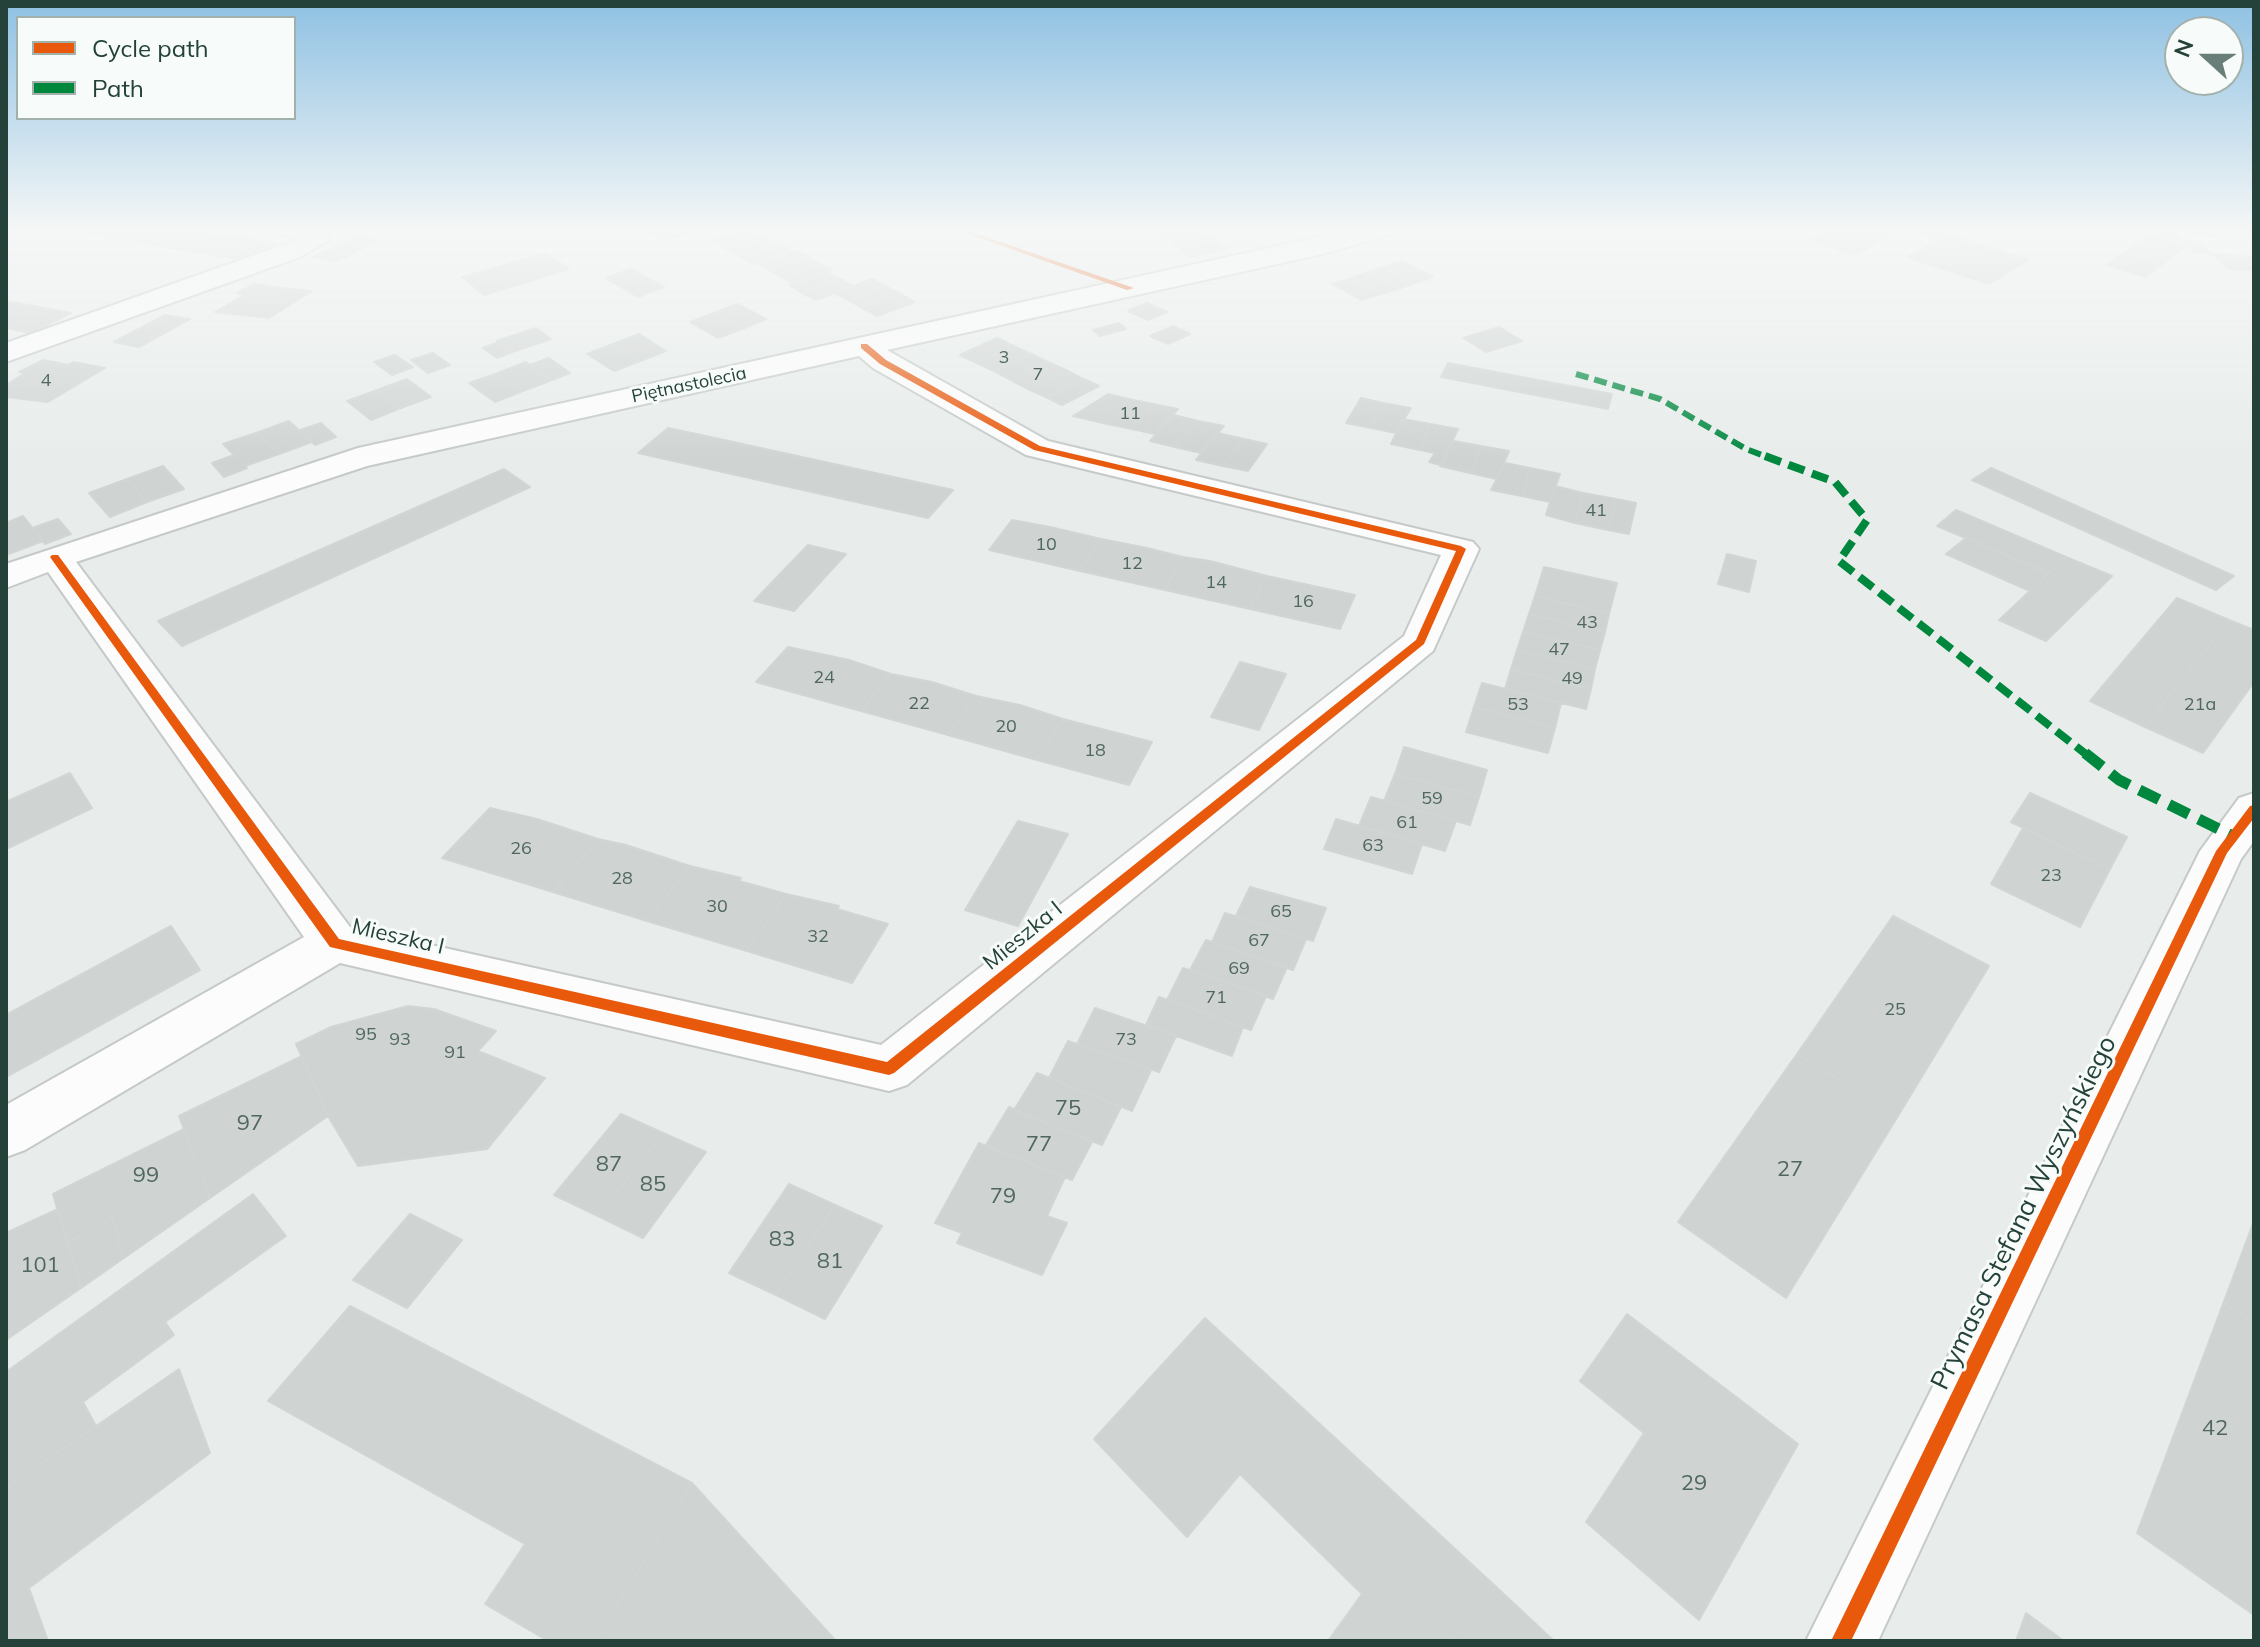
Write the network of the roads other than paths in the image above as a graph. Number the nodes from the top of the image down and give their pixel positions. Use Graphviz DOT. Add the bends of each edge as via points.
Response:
graph roads {
  1 [pos="139,306"];
  2 [pos="1048,306"];
  3 [pos="864,346"];
  4 [pos="6,353"];
  5 [pos="55,557"];
  6 [pos="6,577"];
  7 [pos="2243,843"];
  8 [pos="335,943"];
  9 [pos="6,1133"];
  10 [pos="1841,1641"];
  1 -- 4 [label="street"];
  2 -- 3 [label="street, Piętnastolecia"];
  3 -- 5 [label="street, Piętnastolecia" via="358,458"];
  3 -- 8 [label="street, Mieszka I" via="883,362 1037,448 1461,549 1420,642 889,1069"];
  5 -- 6 [label="street, Piętnastolecia"];
  5 -- 8 [label="street, Mieszka I"];
  7 -- 10 [label="street, Prymasa Stefana Wyszyńskiego"];
  8 -- 9 [label="street, Mieszka I"];
}
